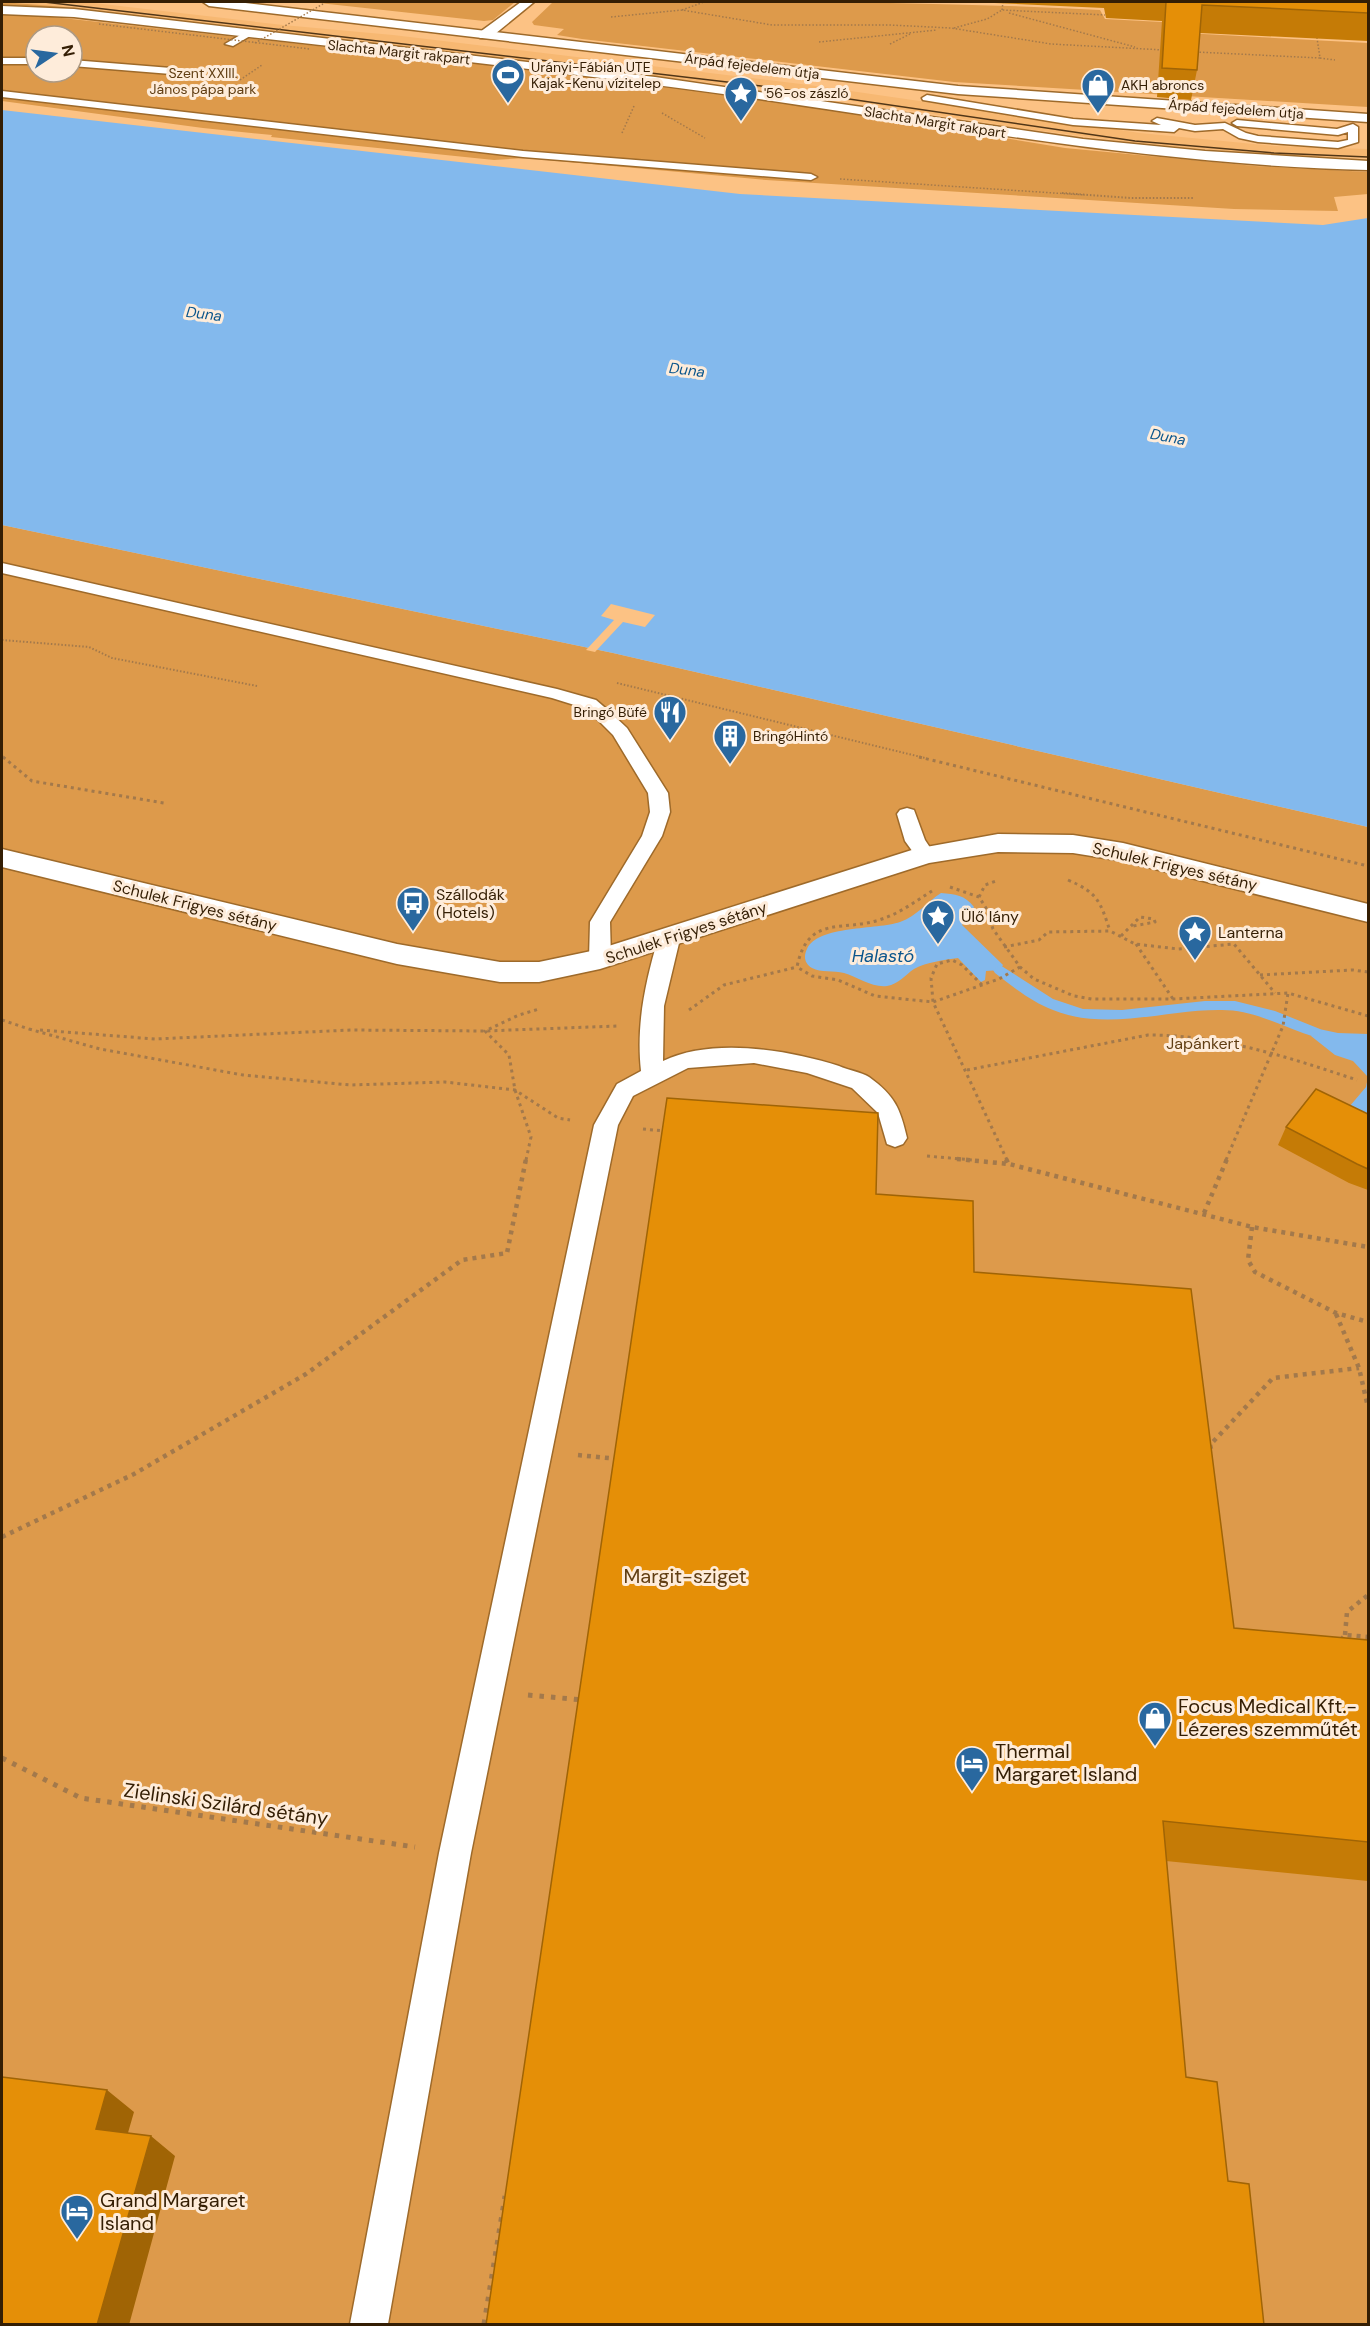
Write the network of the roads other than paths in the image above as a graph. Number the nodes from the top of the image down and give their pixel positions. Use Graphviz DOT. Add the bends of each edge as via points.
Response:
graph roads {
  1 [pos="209,2"];
  2 [pos="528,2"];
  3 [pos="2,10"];
  4 [pos="485,35"];
  5 [pos="251,39"];
  6 [pos="230,44"];
  7 [pos="2,61"];
  8 [pos="24,61"];
  9 [pos="84,64"];
  10 [pos="171,71"];
  11 [pos="2,94"];
  12 [pos="927,98"];
  13 [pos="1176,105"];
  14 [pos="1368,118"];
  15 [pos="1157,121"];
  16 [pos="1353,127"];
  17 [pos="1195,128"];
  18 [pos="1368,128"];
  19 [pos="1230,129"];
  20 [pos="1368,166"];
  21 [pos="811,177"];
  22 [pos="2,568"];
  23 [pos="907,814"];
  24 [pos="925,855"];
  25 [pos="2,858"];
  26 [pos="1368,913"];
  27 [pos="669,939"];
  28 [pos="600,959"];
  29 [pos="652,1075"];
  30 [pos="895,1138"];
  31 [pos="369,2325"];
  1 -- 4 [label="street, Árpád fejedelem útja"];
  2 -- 4 [label="street"];
  3 -- 5 [label="street, Slachta Margit rakpart" via="74,14"];
  4 -- 13 [label="street, Árpád fejedelem útja" via="958,90"];
  5 -- 6 [label="lane"];
  5 -- 20 [label="street, Slachta Margit rakpart" via="735,92 1125,148 1218,158"];
  7 -- 8 [label="lane"];
  9 -- 10 [label="lane"];
  11 -- 21 [label="lane" via="524,154"];
  12 -- 17 [label="lane" via="1096,124"];
  13 -- 14 [label="street, Árpád fejedelem útja"];
  13 -- 19 [label="lane" via="1182,112"];
  15 -- 17 [label="lane"];
  16 -- 18 [label="lane"];
  16 -- 19 [label="lane" via="1338,132"];
  16 -- 19 [label="lane" via="1355,140 1346,145 1278,141 1243,136"];
  17 -- 19 [label="lane"];
  22 -- 28 [label="lane" via="590,704 620,732 658,793 660,812 652,836 600,922"];
  23 -- 24 [label="lane" via="915,841"];
  24 -- 26 [label="street, Schulek Frigyes sétány" via="998,843 1073,844 1123,852"];
  24 -- 27 [label="street, Schulek Frigyes sétány"];
  25 -- 28 [label="street, Schulek Frigyes sétány" via="428,961 500,972 539,972"];
  27 -- 28 [label="street, Schulek Frigyes sétány"];
  27 -- 29 [label="lane" via="649,1024"];
  29 -- 30 [label="lane" via="684,1060 754,1055 809,1065 860,1082 889,1110"];
  29 -- 31 [label="lane" via="625,1090 606,1125 455,1853"];
}
